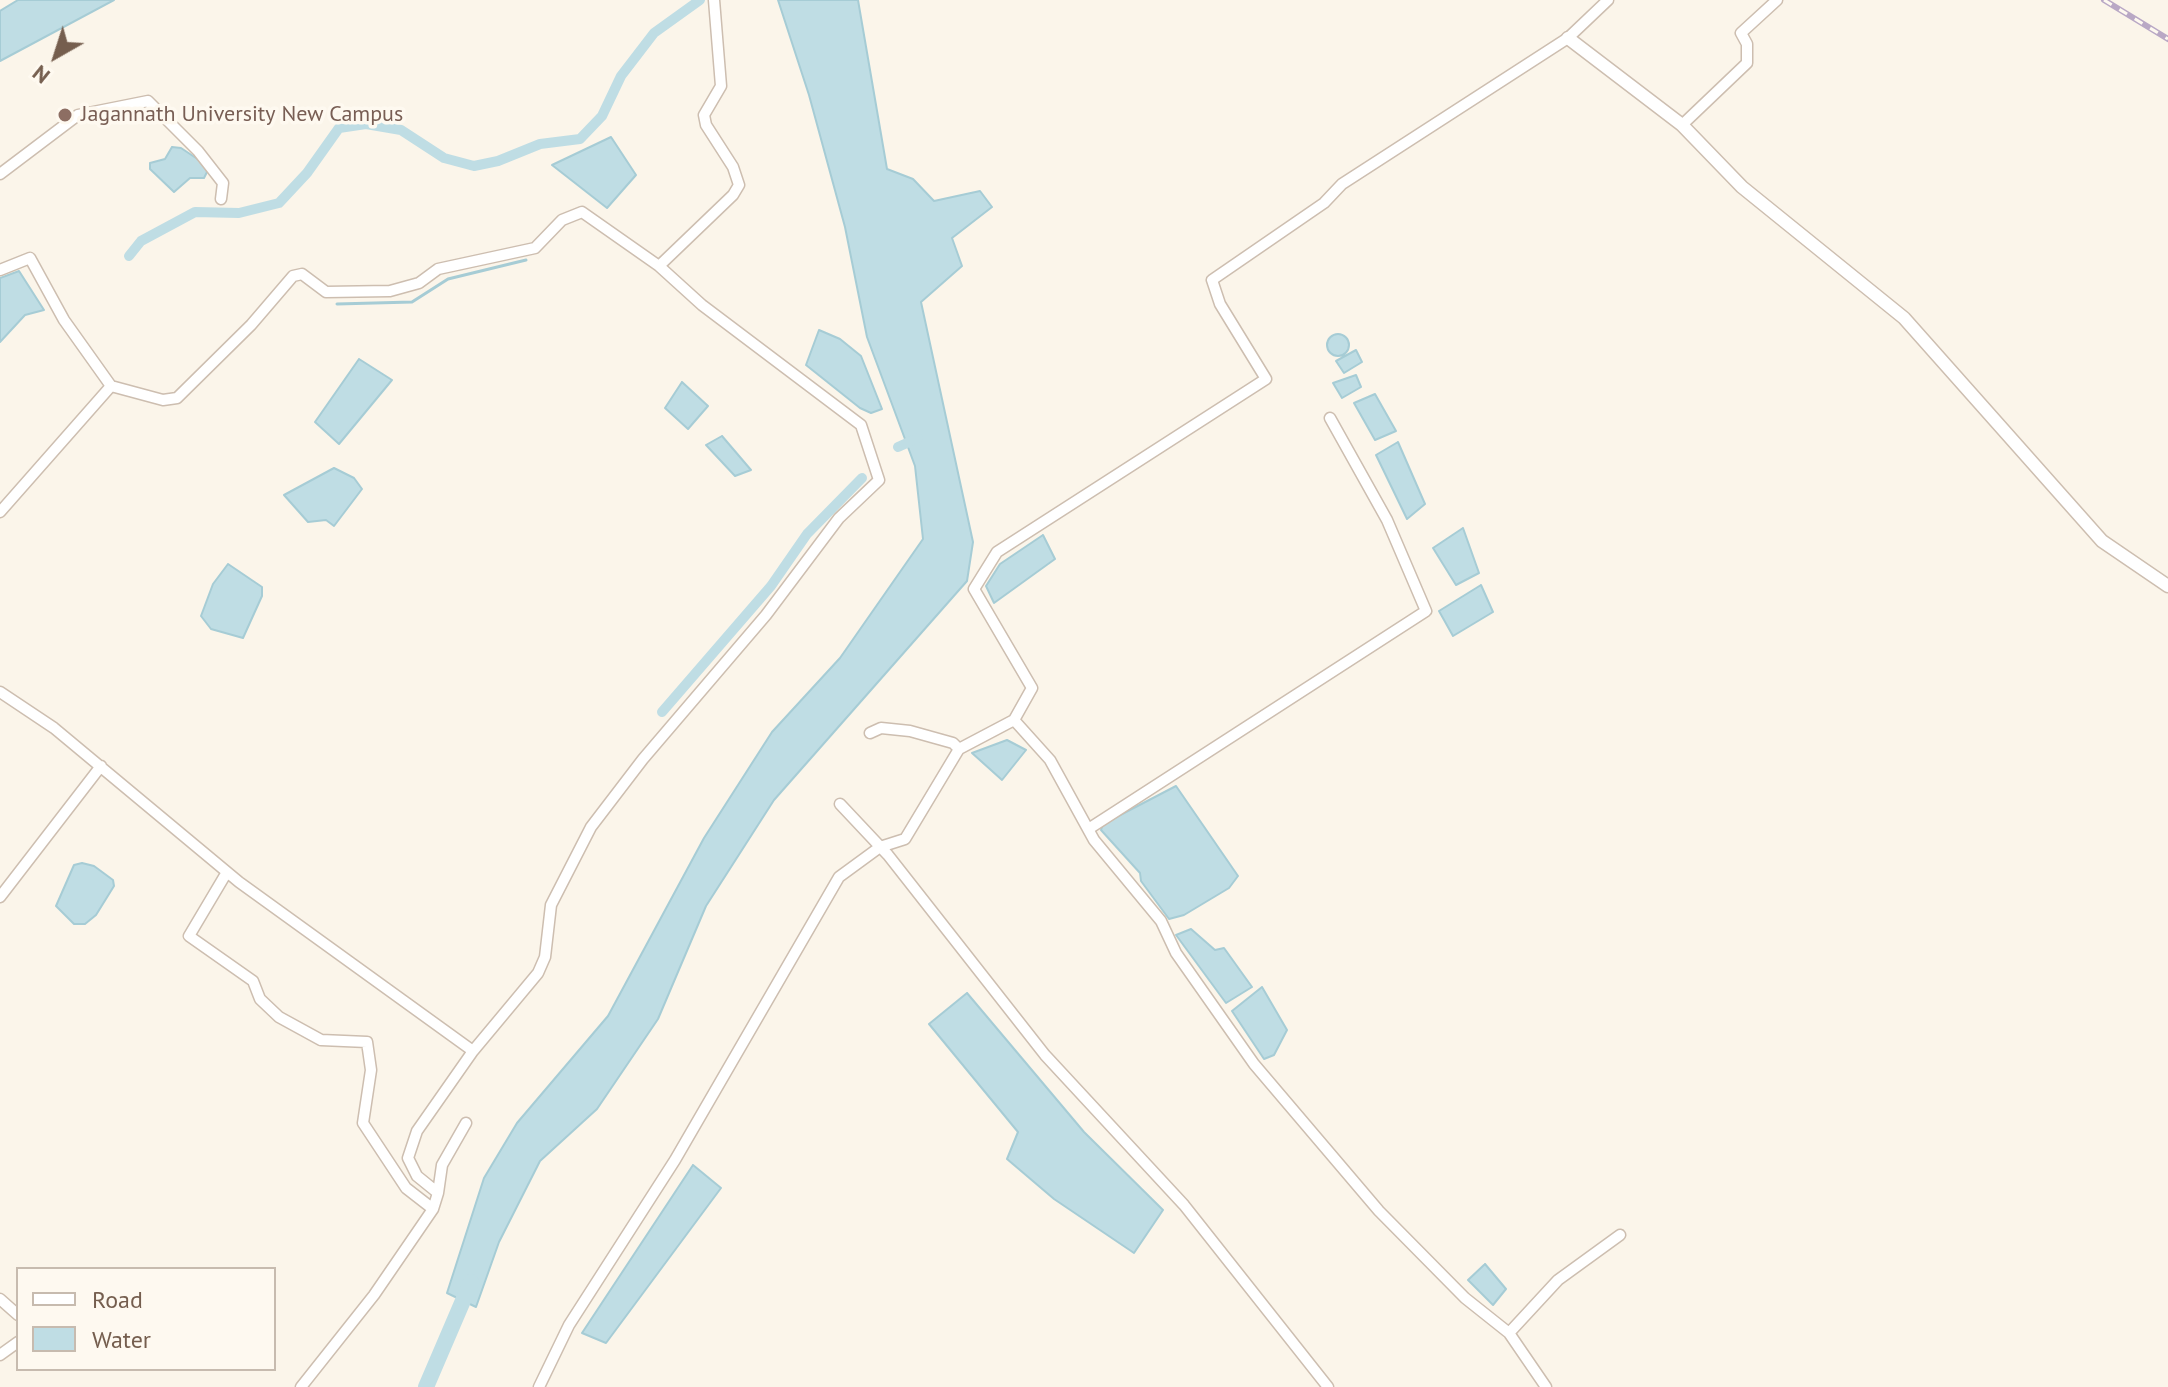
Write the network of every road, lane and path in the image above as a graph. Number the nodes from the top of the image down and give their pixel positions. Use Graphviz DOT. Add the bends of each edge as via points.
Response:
graph roads {
  1 [pos="714,0"];
  2 [pos="1608,0"];
  3 [pos="1777,0"];
  4 [pos="1568,38"];
  5 [pos="1682,125"];
  6 [pos="0,174"];
  7 [pos="221,199"];
  8 [pos="659,266"];
  9 [pos="0,270"];
  10 [pos="111,386"];
  11 [pos="1330,418"];
  12 [pos="0,512"];
  13 [pos="2168,586"];
  14 [pos="0,692"];
  15 [pos="1014,720"];
  16 [pos="870,733"];
  17 [pos="959,749"];
  18 [pos="101,766"];
  19 [pos="840,804"];
  20 [pos="1090,828"];
  21 [pos="880,847"];
  22 [pos="227,872"];
  23 [pos="0,897"];
  24 [pos="473,1051"];
  25 [pos="466,1123"];
  26 [pos="438,1193"];
  27 [pos="433,1209"];
  28 [pos="1620,1235"];
  29 [pos="0,1299"];
  30 [pos="16,1313"];
  31 [pos="1509,1333"];
  32 [pos="301,1387"];
  33 [pos="539,1387"];
  34 [pos="1328,1387"];
  35 [pos="1546,1387"];
  1 -- 8 [label="street" via="721,86 704,115 739,185"];
  2 -- 4 [label="street"];
  3 -- 5 [label="street" via="1741,33 1747,63"];
  4 -- 5 [label="street"];
  4 -- 15 [label="street" via="1342,184 1324,203 1212,280 1220,304 1266,379 997,552 974,589 1032,688"];
  5 -- 13 [label="street" via="1742,187 1904,318 2102,541"];
  6 -- 7 [label="street" via="78,115 148,101 223,183"];
  8 -- 10 [label="street" via="582,212 562,220 535,248 438,269 419,283 390,291 326,292 302,274 293,276 177,398 163,400"];
  8 -- 24 [label="street" via="702,305 861,425 879,480 839,518 591,827 551,905 538,973"];
  9 -- 10 [label="street" via="30,258 64,320"];
  10 -- 12 [label="street"];
  11 -- 20 [label="street" via="1387,520 1426,611"];
  14 -- 18 [label="street"];
  15 -- 17 [label="street"];
  15 -- 20 [label="street" via="1050,760"];
  16 -- 17 [label="street" via="881,728 910,731"];
  17 -- 21 [label="street" via="905,839"];
  18 -- 22 [label="street"];
  18 -- 23 [label="street"];
  19 -- 21 [label="street"];
  20 -- 31 [label="street" via="1094,840 1161,921 1176,953 1254,1064 1320,1146 1465,1298"];
  21 -- 33 [label="street" via="839,877 675,1160 569,1325"];
  21 -- 34 [label="street" via="997,997 1184,1205"];
  22 -- 24 [label="street"];
  22 -- 27 [label="street" via="189,936 253,981 260,999 279,1017 321,1040 367,1042 371,1070 363,1123 406,1188"];
  24 -- 26 [label="street" via="417,1131 408,1158 417,1176"];
  25 -- 26 [label="street" via="442,1165"];
  26 -- 27 [label="street"];
  27 -- 32 [label="street"];
  28 -- 31 [label="street" via="1558,1280"];
  29 -- 30 [label="street"];
  31 -- 35 [label="street"];
}
